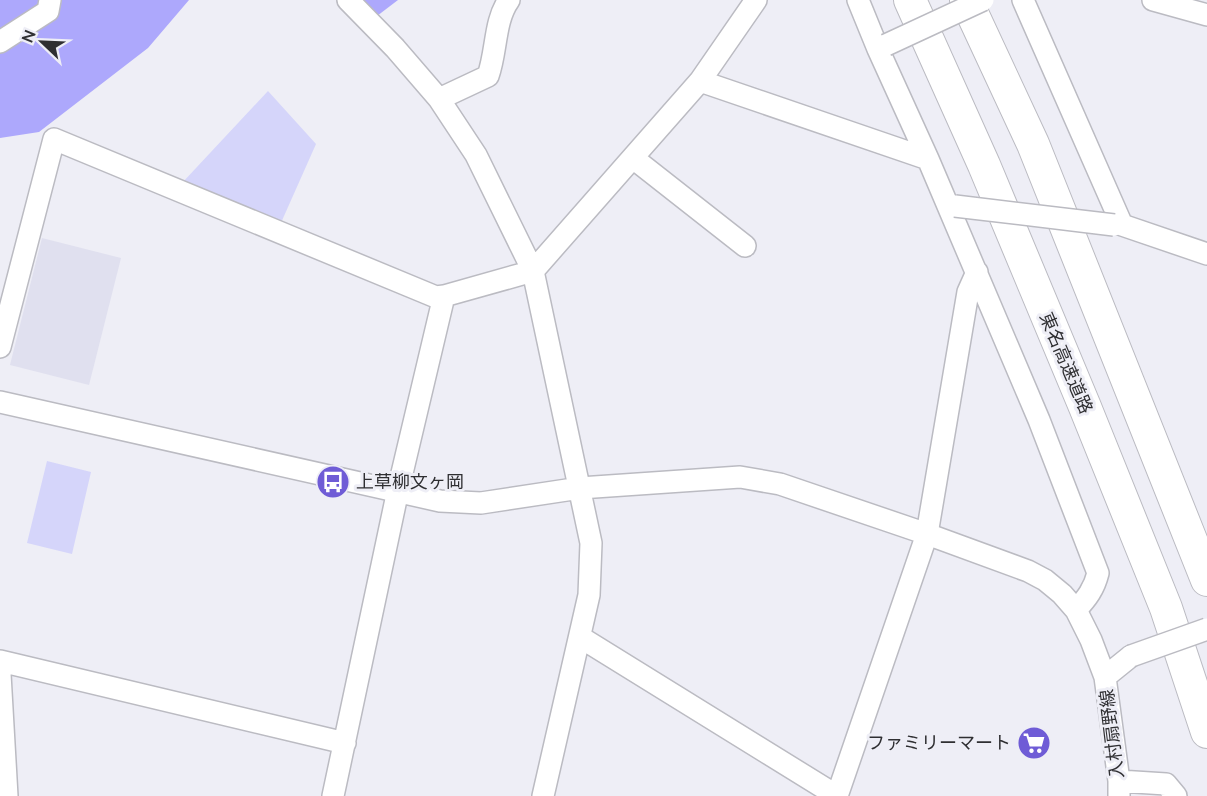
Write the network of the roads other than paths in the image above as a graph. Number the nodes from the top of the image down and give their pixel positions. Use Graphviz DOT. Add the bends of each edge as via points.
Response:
graph roads {
  1 [pos="50,0"];
  2 [pos="348,0"];
  3 [pos="509,0"];
  4 [pos="756,0"];
  5 [pos="858,0"];
  6 [pos="910,0"];
  7 [pos="966,0"];
  8 [pos="983,0"];
  9 [pos="1023,0"];
  10 [pos="1153,0"];
  11 [pos="1207,15"];
  12 [pos="0,42"];
  13 [pos="882,47"];
  14 [pos="700,81"];
  15 [pos="439,99"];
  16 [pos="633,158"];
  17 [pos="928,159"];
  18 [pos="951,205"];
  19 [pos="1118,225"];
  20 [pos="745,246"];
  21 [pos="1207,254"];
  22 [pos="533,271"];
  23 [pos="977,272"];
  24 [pos="444,296"];
  25 [pos="0,347"];
  26 [pos="0,402"];
  27 [pos="580,488"];
  28 [pos="398,490"];
  29 [pos="927,534"];
  30 [pos="1207,580"];
  31 [pos="1076,610"];
  32 [pos="1207,629"];
  33 [pos="580,637"];
  34 [pos="0,661"];
  35 [pos="0,674"];
  36 [pos="1105,677"];
  37 [pos="1207,732"];
  38 [pos="345,743"];
  39 [pos="1119,789"];
  40 [pos="7,796"];
  41 [pos="333,796"];
  42 [pos="543,796"];
  43 [pos="837,796"];
  44 [pos="1176,796"];
  1 -- 12 [label="street" via="48,11"];
  2 -- 15 [label="street"];
  3 -- 15 [label="street" via="501,11 488,76"];
  4 -- 14 [label="street"];
  5 -- 13 [label="street"];
  6 -- 37 [label="highway, 東名高速道路" via="1085,407 1166,608"];
  7 -- 30 [label="highway" via="1033,144"];
  8 -- 13 [label="street, bridge"];
  9 -- 19 [label="street"];
  10 -- 11 [label="street"];
  13 -- 17 [label="street"];
  14 -- 16 [label="street"];
  14 -- 17 [label="street"];
  15 -- 22 [label="street" via="476,155"];
  16 -- 20 [label="street"];
  16 -- 22 [label="street"];
  17 -- 18 [label="street"];
  18 -- 19 [label="street, bridge"];
  18 -- 23 [label="street"];
  19 -- 21 [label="street"];
  22 -- 24 [label="street"];
  22 -- 27 [label="street"];
  23 -- 29 [label="street" via="968,292"];
  23 -- 31 [label="street" via="1040,420 1098,573 1089,597"];
  24 -- 25 [label="street" via="436,297 54,139"];
  24 -- 28 [label="street"];
  26 -- 28 [label="street"];
  27 -- 28 [label="street" via="462,504"];
  27 -- 29 [label="street" via="740,477 780,484"];
  27 -- 33 [label="street" via="591,543 589,596"];
  28 -- 38 [label="street"];
  29 -- 31 [label="street" via="1028,571 1045,580"];
  29 -- 43 [label="street"];
  31 -- 36 [label="street"];
  32 -- 36 [label="street, 入村扇野線, bridge" via="1131,656"];
  33 -- 42 [label="street"];
  33 -- 43 [label="street"];
  34 -- 38 [label="street"];
  35 -- 40 [label="street"];
  36 -- 39 [label="street, 入村扇野線"];
  38 -- 41 [label="street"];
  39 -- 44 [label="street" via="1166,784"];
}
